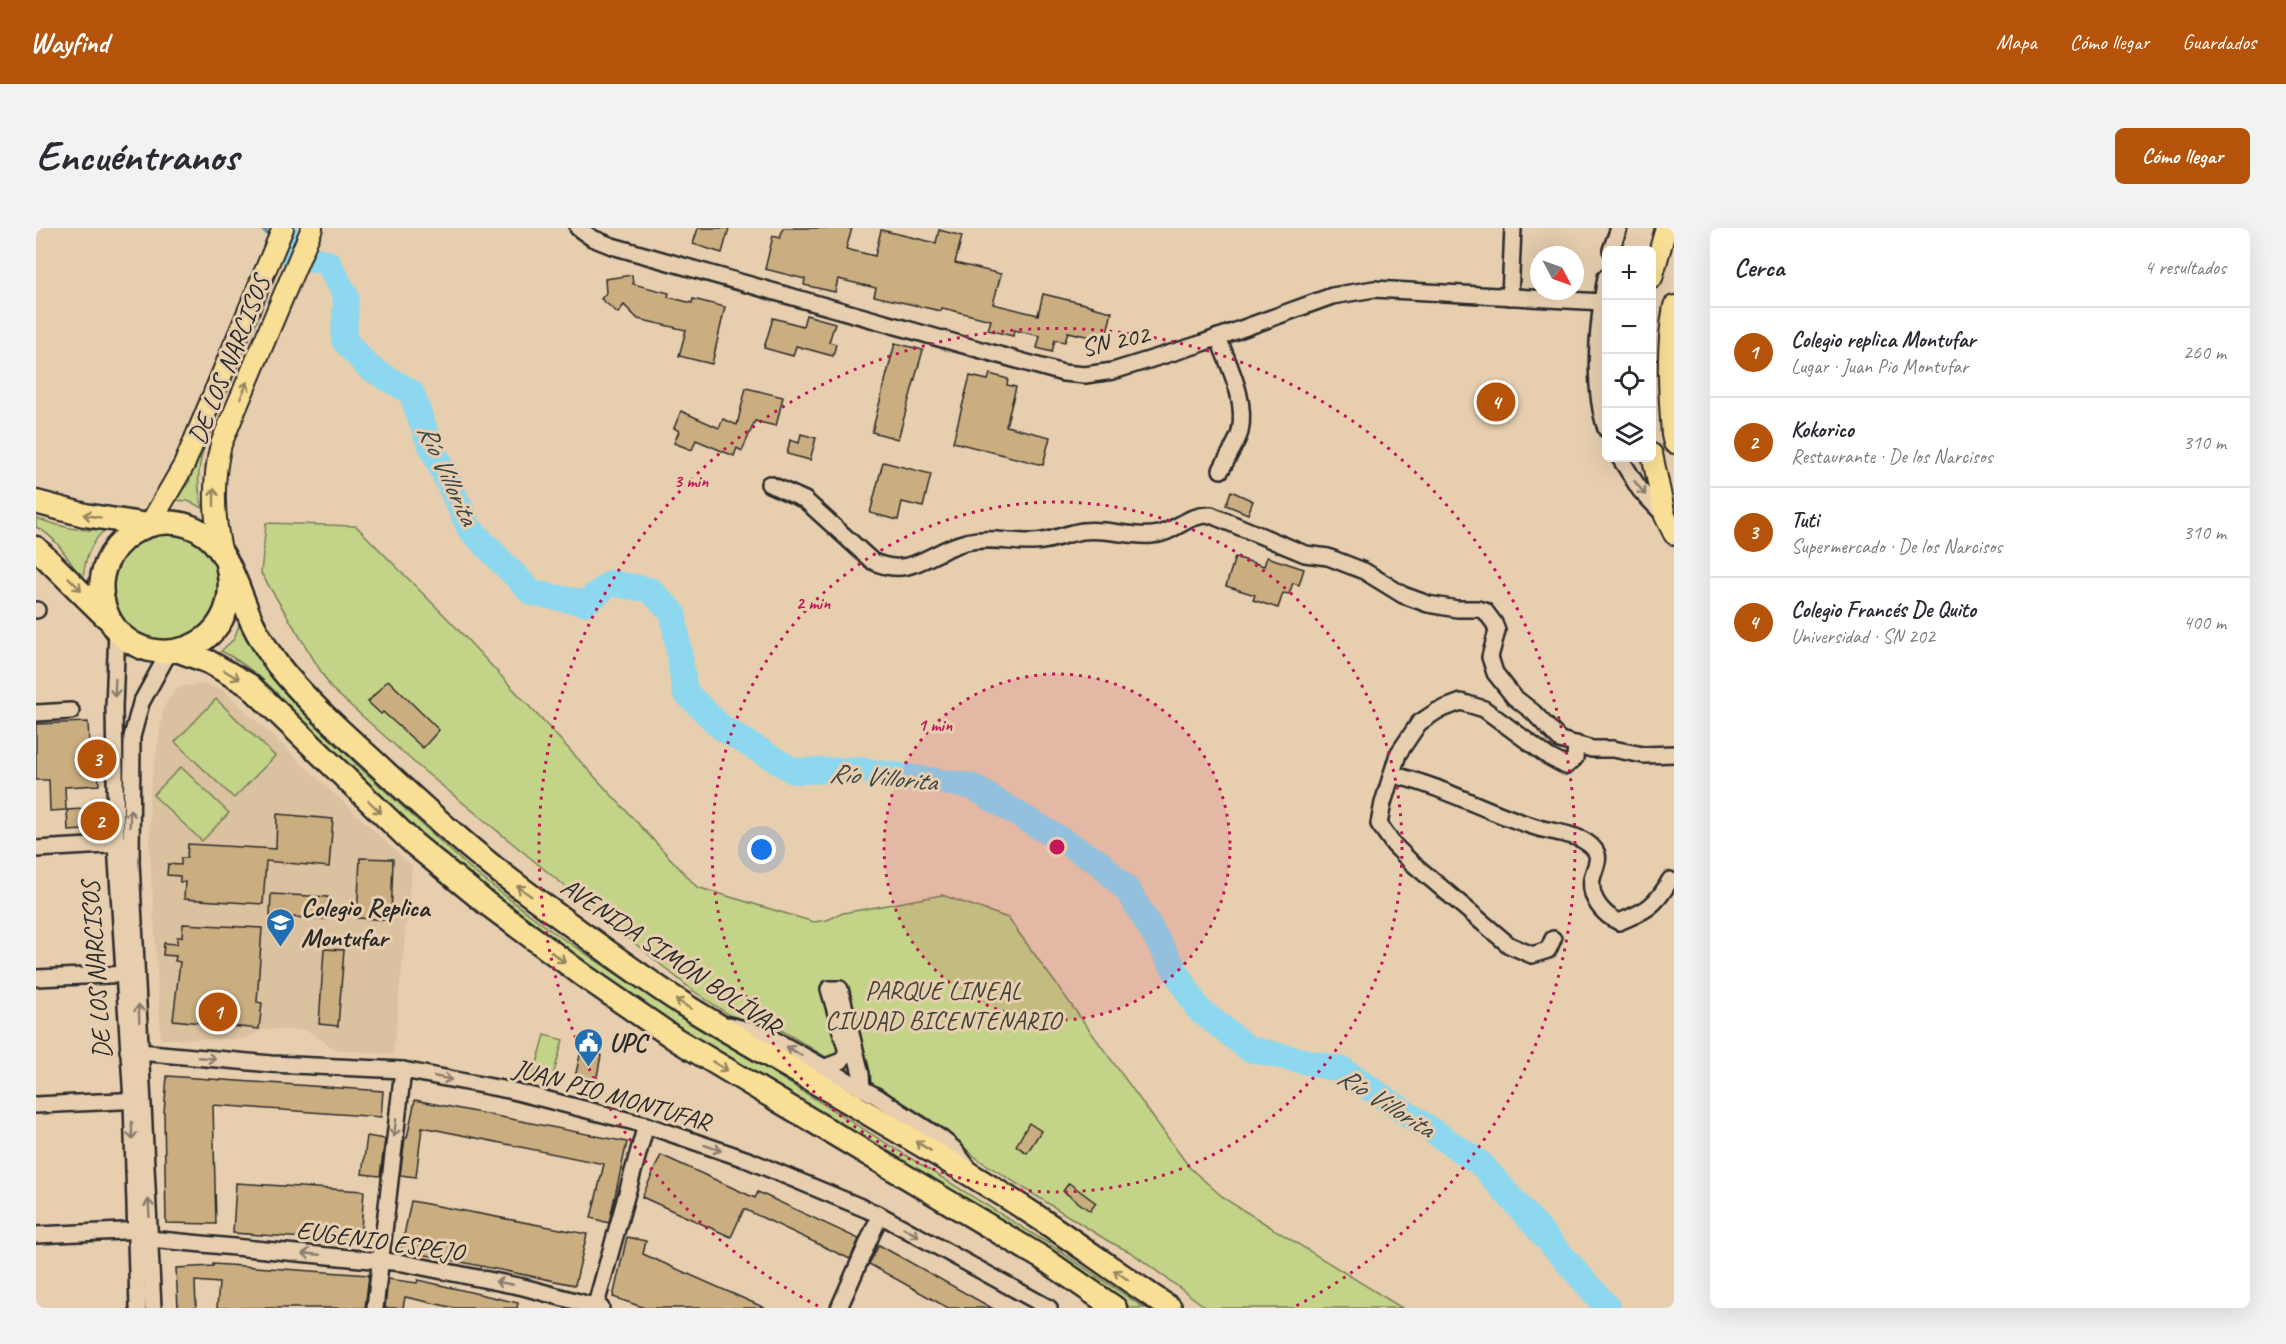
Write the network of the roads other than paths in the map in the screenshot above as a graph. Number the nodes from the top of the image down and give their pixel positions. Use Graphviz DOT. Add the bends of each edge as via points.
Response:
graph roads {
  1 [pos="283,228"];
  2 [pos="312,228"];
  3 [pos="578,228"];
  4 [pos="1513,228"];
  5 [pos="1619,228"];
  6 [pos="1666,228"];
  7 [pos="1612,246"];
  8 [pos="1656,264"];
  9 [pos="1510,297"];
  10 [pos="1602,302"];
  11 [pos="1674,306"];
  12 [pos="1218,337"];
  13 [pos="1602,412"];
  14 [pos="1674,443"];
  15 [pos="1622,462"];
  16 [pos="1654,462"];
  17 [pos="1221,470"];
  18 [pos="769,484"];
  19 [pos="36,502"];
  20 [pos="1665,516"];
  21 [pos="149,524"];
  22 [pos="1674,534"];
  23 [pos="36,548"];
  24 [pos="224,555"];
  25 [pos="114,626"];
  26 [pos="174,651"];
  27 [pos="71,711"];
  28 [pos="36,713"];
  29 [pos="1576,744"];
  30 [pos="1674,754"];
  31 [pos="1393,775"];
  32 [pos="123,844"];
  33 [pos="36,849"];
  34 [pos="1670,880"];
  35 [pos="1553,939"];
  36 [pos="131,974"];
  37 [pos="36,978"];
  38 [pos="708,1020"];
  39 [pos="135,1052"];
  40 [pos="823,1068"];
  41 [pos="403,1070"];
  42 [pos="862,1089"];
  43 [pos="138,1101"];
  44 [pos="36,1105"];
  45 [pos="646,1125"];
  46 [pos="977,1179"];
  47 [pos="880,1215"];
  48 [pos="145,1233"];
  49 [pos="36,1235"];
  50 [pos="380,1261"];
  51 [pos="597,1307"];
  52 [pos="138,1308"];
  53 [pos="153,1308"];
  54 [pos="375,1308"];
  55 [pos="839,1308"];
  56 [pos="1049,1308"];
  57 [pos="1114,1308"];
  58 [pos="1170,1308"];
  1 -- 21 [label="main road, DE LOS NARCISOS" via="197,435 173,488"];
  24 -- 2 [label="main road, DE LOS NARCISOS, one-way" via="214,504 221,444"];
  3 -- 12 [label="street, SN 202" via="612,246 1063,373 1113,371"];
  4 -- 9 [label="street"];
  5 -- 7 [label="street"];
  6 -- 8 [label="main road"];
  9 -- 10 [label="street, SN 202"];
  9 -- 12 [label="street, SN 202" via="1374,289 1332,296"];
  10 -- 13 [label="street" via="1597,372"];
  11 -- 14 [label="main road" via="1668,375"];
  12 -- 17 [label="street" via="1242,410 1240,434"];
  15 -- 20 [label="street, one-way" via="1640,490"];
  16 -- 20 [label="main road"];
  18 -- 29 [label="street" via="805,500 872,561 897,568 965,542 1042,541 1085,530 1152,535 1190,517 1211,515 1305,554 1328,557 1364,571 1428,604 1485,611 1497,631 1490,657 1495,673 1514,697 1560,740"];
  21 -- 19 [label="highway, AVENIDA SIMÓN BOLÍVAR, one-way" via="85,515"];
  20 -- 22 [label="main road"];
  21 -- 24 [label="highway, AVENIDA SIMÓN BOLÍVAR" via="172,522 190,526 207,535"];
  21 -- 25 [label="highway, AVENIDA SIMÓN BOLÍVAR" via="125,537 106,562 101,592"];
  23 -- 25 [label="highway, one-way"];
  24 -- 26 [label="highway" via="231,579 224,616 213,632 197,644"];
  38 -- 24 [label="highway, AVENIDA SIMÓN BOLÍVAR, one-way" via="516,885 345,735 292,682 268,651"];
  25 -- 26 [label="highway" via="146,649"];
  25 -- 32 [label="street, DE LOS NARCISOS, one-way" via="114,708"];
  32 -- 26 [label="street, DE LOS NARCISOS, one-way" via="134,724 141,704"];
  26 -- 57 [label="highway, one-way" via="209,662 249,685 414,844 584,976 677,1040 1044,1259"];
  27 -- 28 [label="street"];
  29 -- 30 [label="street" via="1643,755"];
  29 -- 31 [label="street" via="1575,758 1566,766 1484,709 1461,702 1419,723 1398,754"];
  31 -- 34 [label="street" via="1536,827 1585,840 1596,850 1598,861 1593,892 1601,911 1619,922 1643,912 1661,897"];
  31 -- 35 [label="street" via="1379,824 1394,845 1509,945 1532,955 1548,950"];
  32 -- 33 [label="street"];
  32 -- 36 [label="street, DE LOS NARCISOS"];
  36 -- 37 [label="street"];
  36 -- 39 [label="street, DE LOS NARCISOS"];
  40 -- 38 [label="street, one-way" via="766,1035"];
  46 -- 38 [label="highway, AVENIDA SIMÓN BOLÍVAR, one-way"];
  39 -- 41 [label="street, JUAN PIO MONTUFAR, one-way"];
  39 -- 43 [label="street, DE LOS NARCISOS"];
  40 -- 42 [label="street"];
  40 -- 42 [label="street" via="841,1061 847,1052 829,989 840,988"];
  41 -- 45 [label="street, JUAN PIO MONTUFAR, one-way" via="513,1091"];
  41 -- 50 [label="street, one-way"];
  42 -- 46 [label="street" via="942,1139"];
  43 -- 44 [label="street"];
  43 -- 48 [label="street, DE LOS NARCISOS"];
  45 -- 47 [label="street, JUAN PIO MONTUFAR, one-way" via="748,1160"];
  45 -- 51 [label="street"];
  58 -- 46 [label="highway, AVENIDA SIMÓN BOLÍVAR, one-way"];
  47 -- 55 [label="street"];
  47 -- 56 [label="street, JUAN PIO MONTUFAR, one-way"];
  48 -- 49 [label="street, EUGENIO ESPEJO"];
  50 -- 48 [label="street, EUGENIO ESPEJO, one-way"];
  48 -- 52 [label="street, DE LOS NARCISOS"];
  48 -- 53 [label="street, DE LOS NARCISOS"];
  51 -- 50 [label="street, EUGENIO ESPEJO, one-way" via="523,1287"];
  50 -- 54 [label="street"];
}
